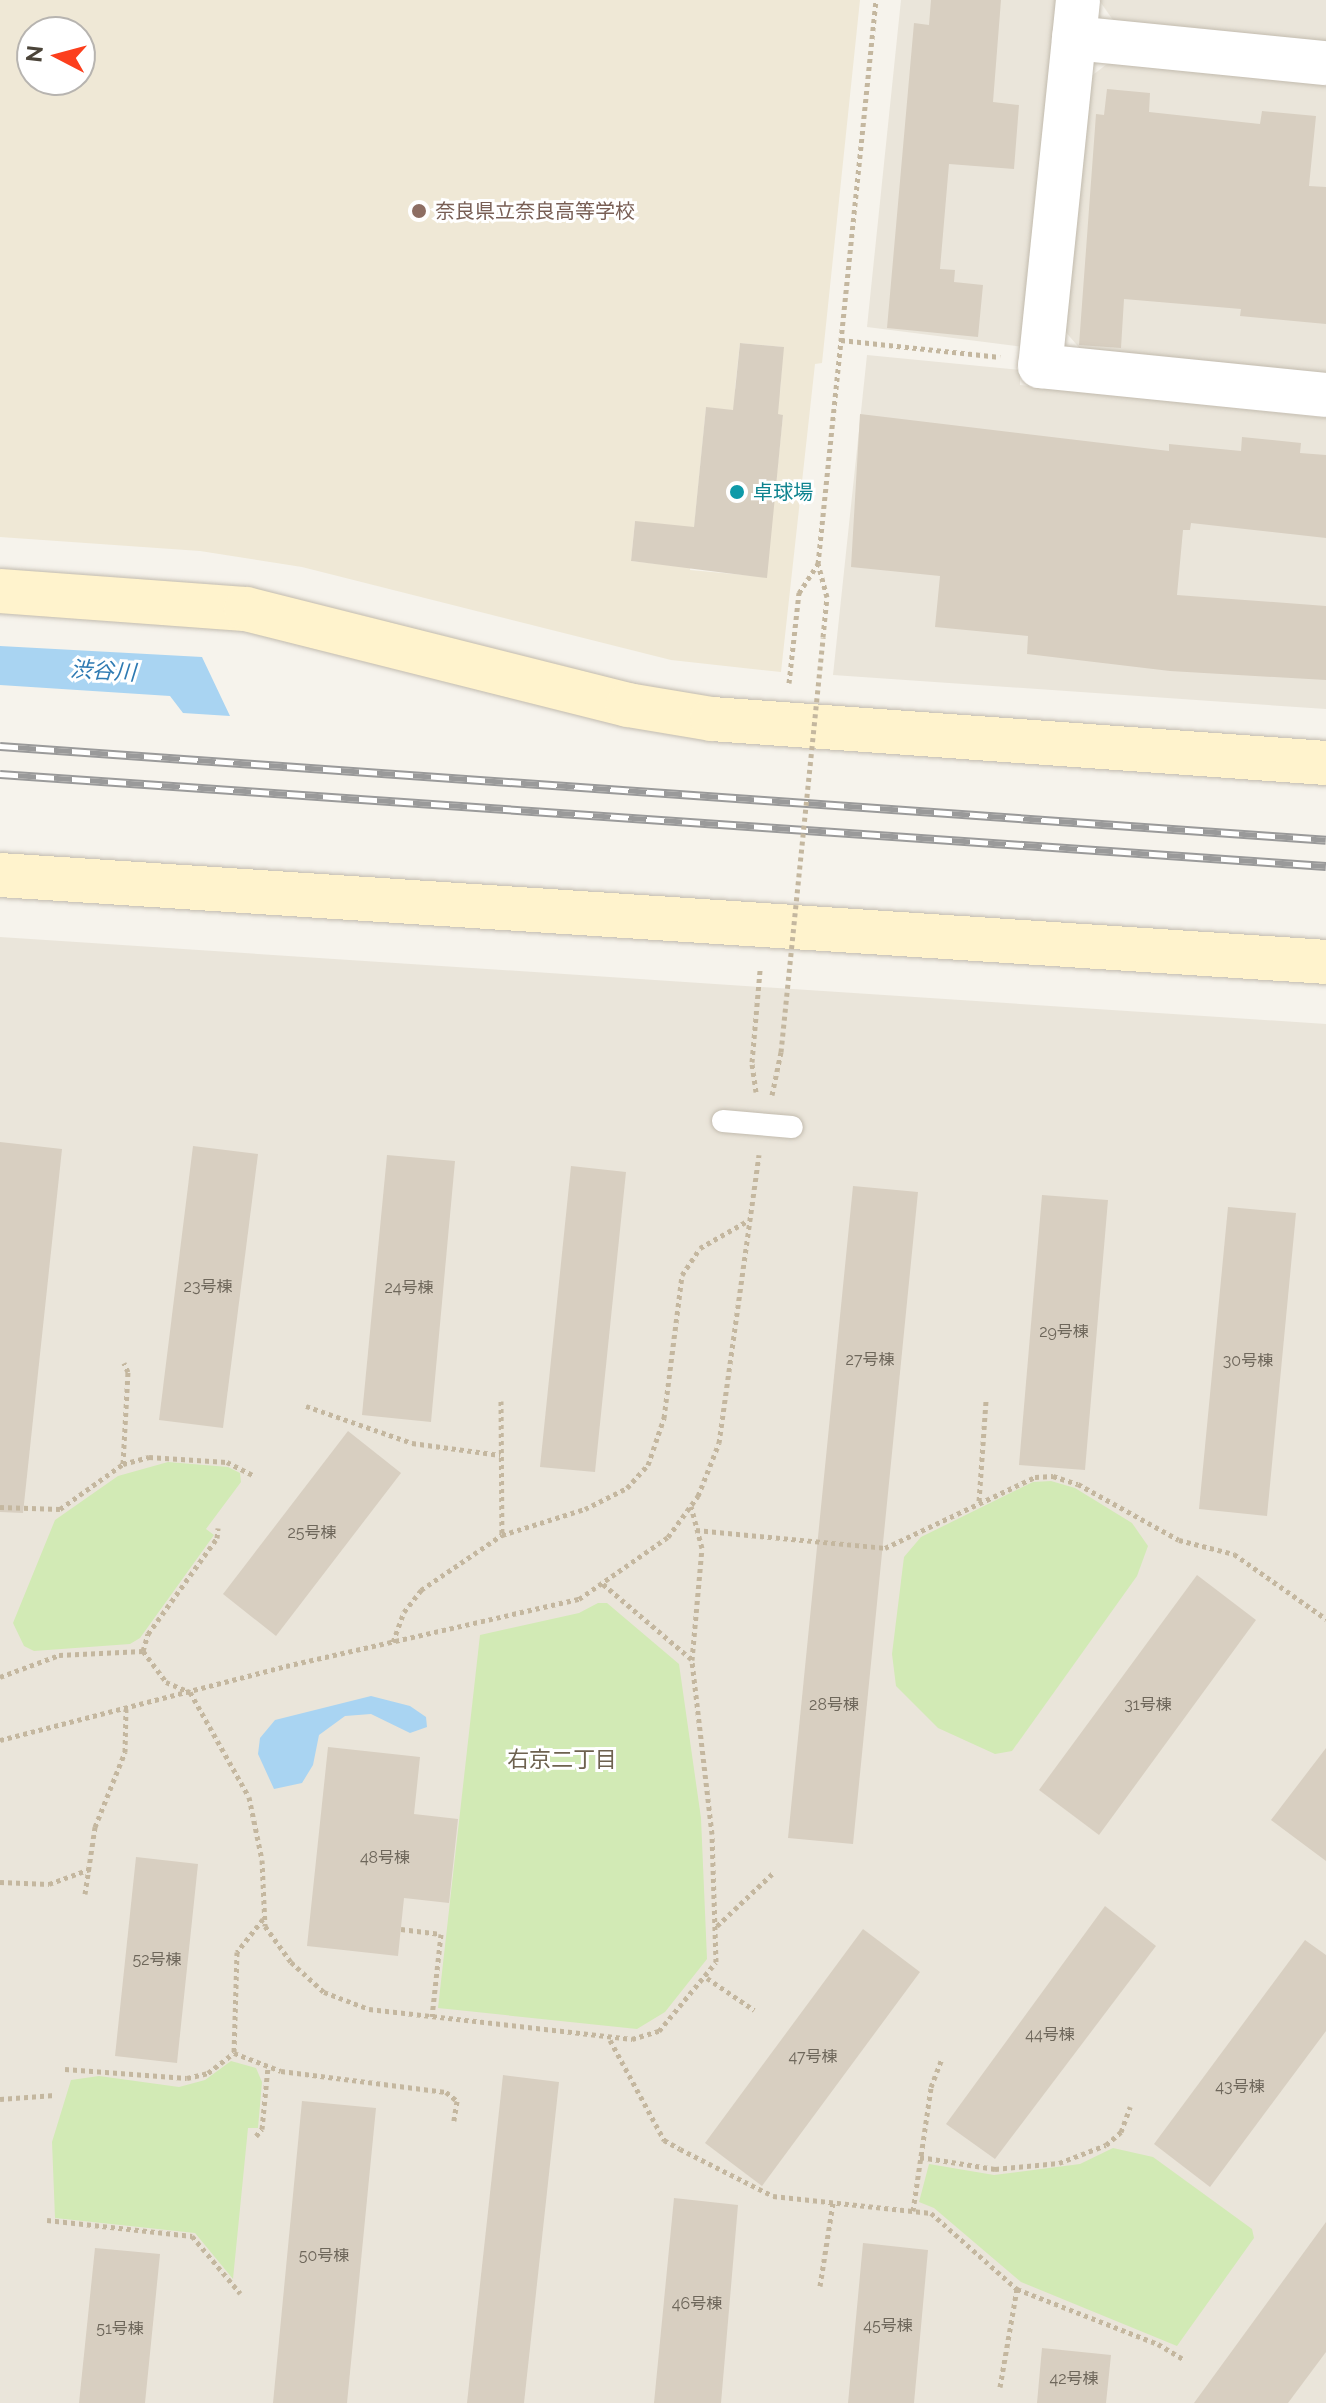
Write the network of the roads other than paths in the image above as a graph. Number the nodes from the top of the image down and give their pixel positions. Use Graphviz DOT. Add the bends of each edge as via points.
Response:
graph roads {
  1 [pos="1076,19"];
  2 [pos="1326,63"];
  3 [pos="1326,395"];
  4 [pos="0,591"];
  5 [pos="1326,763"];
  6 [pos="0,875"];
  7 [pos="1326,962"];
  8 [pos="723,1121"];
  9 [pos="792,1127"];
  1 -- 2 [label="street"];
  1 -- 3 [label="street" via="1040,366"];
  4 -- 5 [label="street" via="246,609 628,705 712,719"];
  6 -- 7 [label="street"];
  8 -- 9 [label="lane, bridge"];
}
